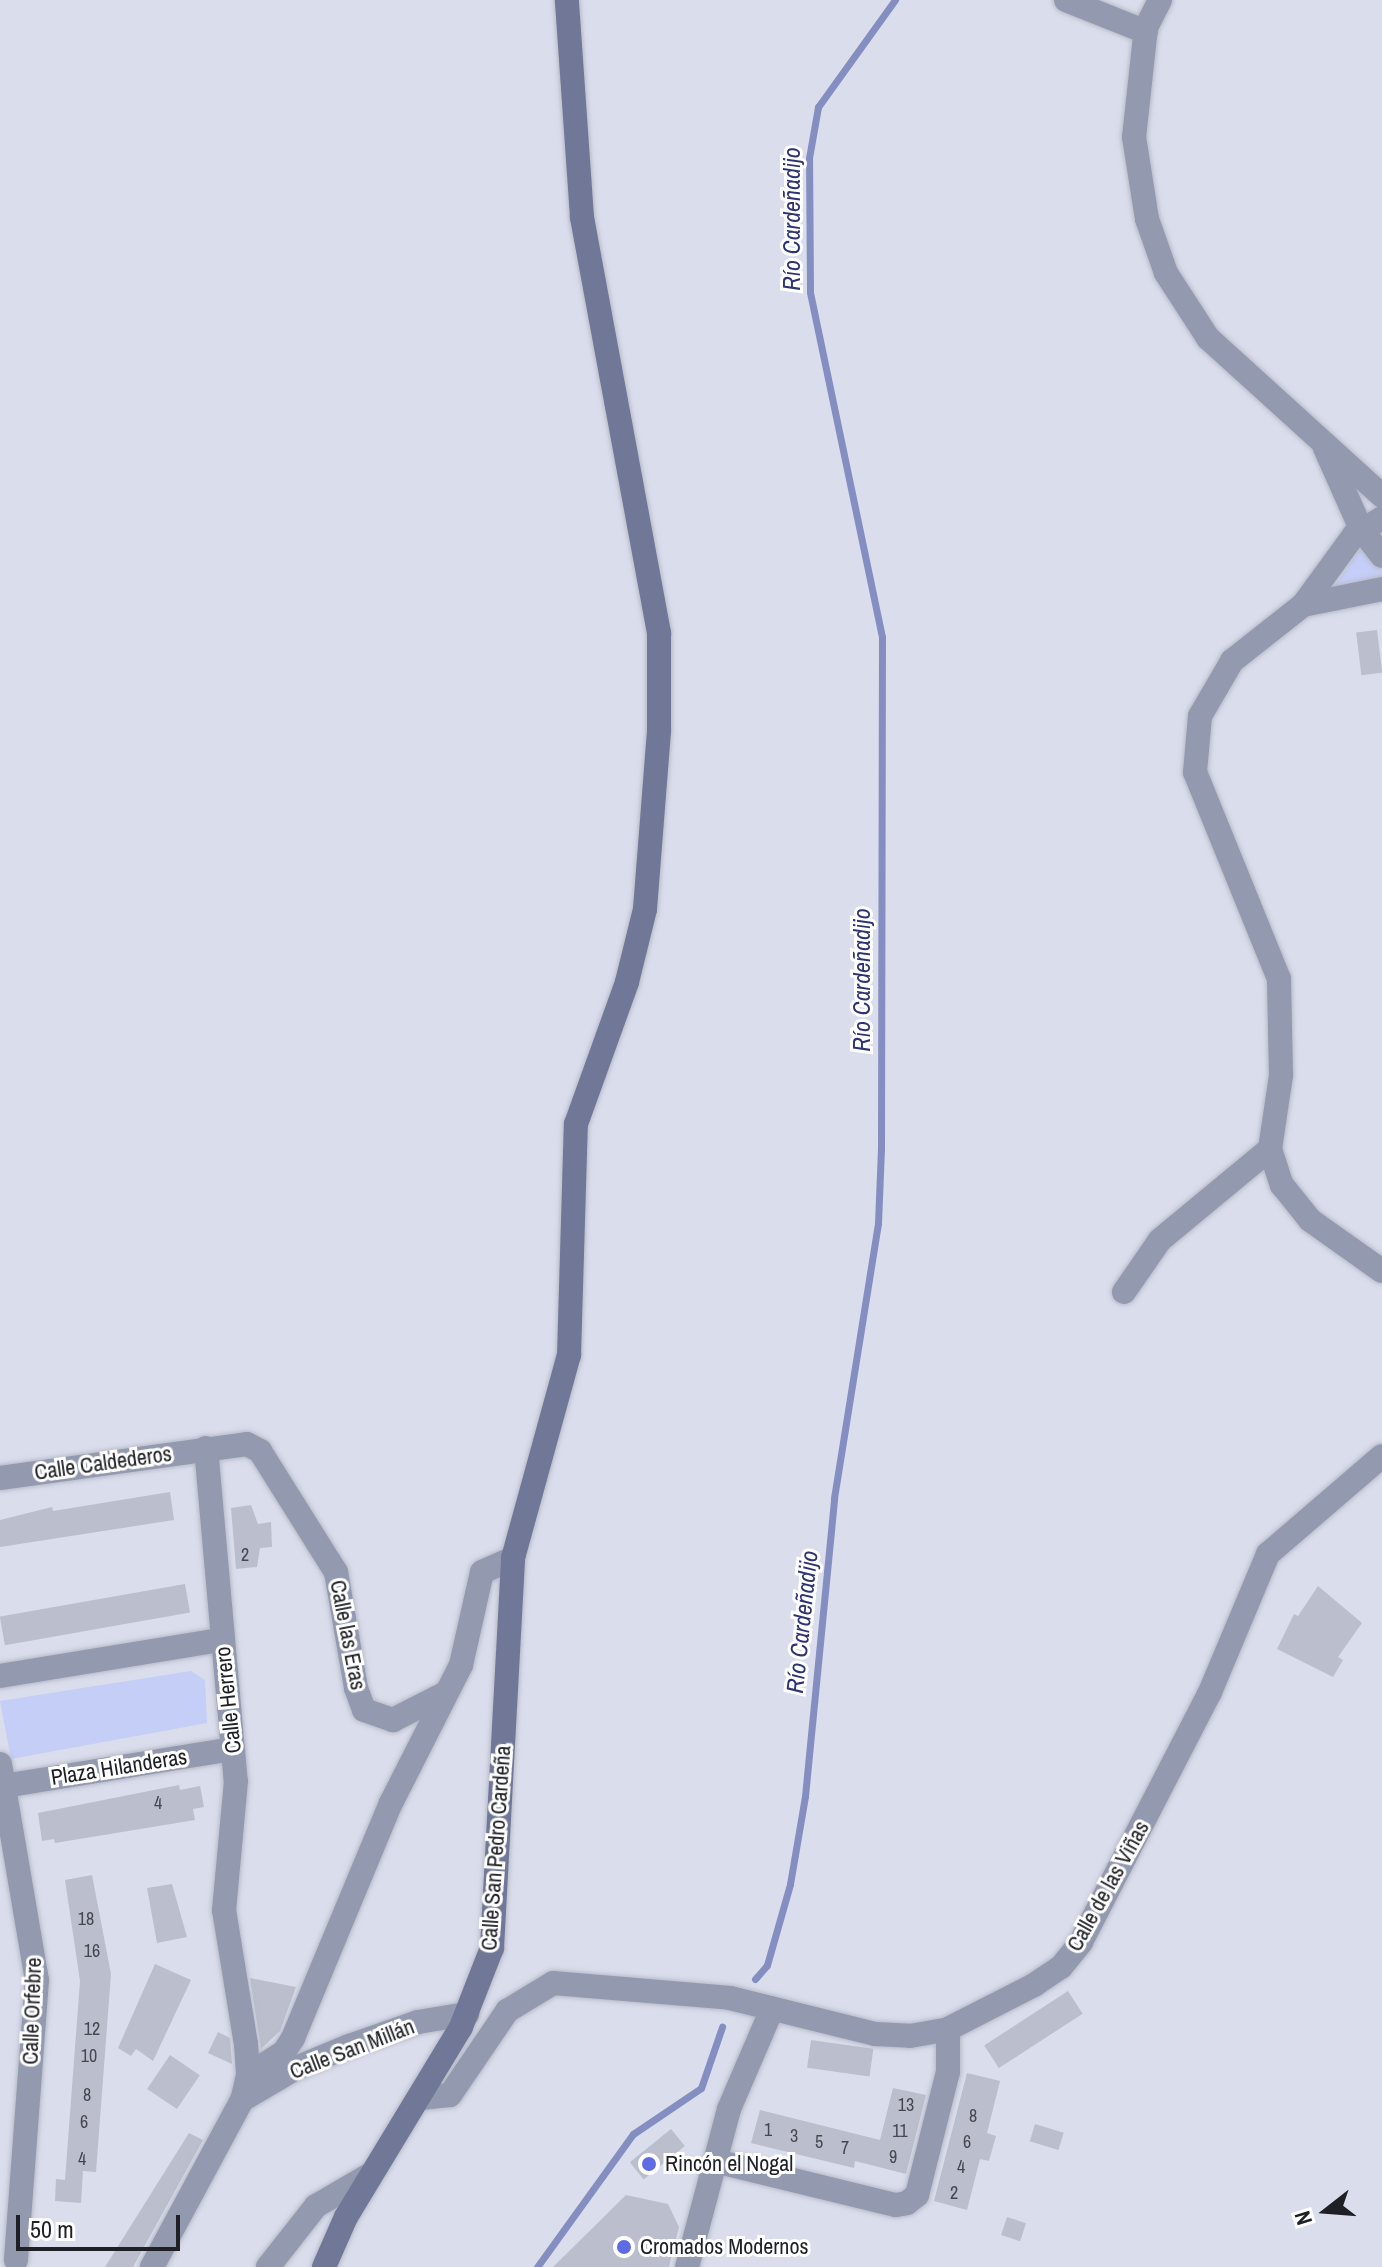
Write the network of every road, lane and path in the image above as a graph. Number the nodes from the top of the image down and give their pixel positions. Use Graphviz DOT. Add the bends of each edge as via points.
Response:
graph roads {
  1 [pos="567,0"];
  2 [pos="1066,0"];
  3 [pos="1160,0"];
  4 [pos="1146,32"];
  5 [pos="1322,443"];
  6 [pos="1380,494"];
  7 [pos="1372,523"];
  8 [pos="1382,556"];
  9 [pos="1382,589"];
  10 [pos="1303,605"];
  11 [pos="1270,1149"];
  12 [pos="1382,1271"];
  13 [pos="1124,1292"];
  14 [pos="206,1448"];
  15 [pos="1382,1456"];
  16 [pos="0,1478"];
  17 [pos="513,1558"];
  18 [pos="221,1640"];
  19 [pos="0,1676"];
  20 [pos="446,1693"];
  21 [pos="233,1749"];
  22 [pos="2,1775"];
  23 [pos="772,2009"];
  24 [pos="467,2014"];
  25 [pos="948,2029"];
  26 [pos="248,2075"];
  27 [pos="421,2098"];
  28 [pos="242,2100"];
  29 [pos="715,2161"];
  30 [pos="371,2174"];
  31 [pos="15,2259"];
  32 [pos="152,2267"];
  33 [pos="268,2267"];
  34 [pos="324,2267"];
  35 [pos="687,2267"];
  1 -- 17 [label="main road, Calle San Pedro Cardeña" via="582,217 653,586 659,717 640,939 576,1124 569,1355"];
  2 -- 4 [label="street"];
  3 -- 4 [label="street"];
  4 -- 5 [label="street" via="1134,137 1140,192 1155,248 1208,338"];
  5 -- 6 [label="street"];
  5 -- 7 [label="street"];
  7 -- 8 [label="street"];
  7 -- 10 [label="street"];
  9 -- 10 [label="street"];
  10 -- 11 [label="street" via="1232,661 1200,716 1193,755 1195,772 1282,995 1281,1075"];
  11 -- 12 [label="street" via="1282,1185 1310,1220"];
  11 -- 13 [label="street" via="1160,1240"];
  14 -- 16 [label="street, Calle Caldederos"];
  14 -- 18 [label="street, Calle Herrero"];
  14 -- 20 [label="street, Calle las Eras" via="233,1443 260,1451 336,1572 364,1710 393,1720"];
  15 -- 25 [label="street, Calle de las Viñas" via="1268,1554 1210,1692 1081,1942 1061,1967 1034,1985"];
  17 -- 20 [label="street, Calle San Millán" via="482,1572 461,1665"];
  17 -- 24 [label="main road, Calle San Pedro Cardeña" via="496,1907 488,1961"];
  18 -- 19 [label="street"];
  18 -- 21 [label="street, Calle Herrero"];
  20 -- 26 [label="street, Calle San Millán" via="433,1730 391,1803 284,2052"];
  21 -- 22 [label="street, Plaza Hilanderas"];
  21 -- 26 [label="street, Calle Herrero" via="236,1781 224,1910"];
  22 -- 31 [label="street, Calle Orfebre" via="37,1980"];
  23 -- 25 [label="street, Calle de las Viñas" via="875,2034 910,2036"];
  23 -- 27 [label="street, Calle de las Viñas" via="730,1998 553,1983 507,2011 450,2095"];
  23 -- 29 [label="street" via="729,2109"];
  24 -- 27 [label="main road, Calle San Pedro Cardeña"];
  24 -- 28 [label="street, Calle San Millán" via="418,2022 349,2046 296,2068"];
  25 -- 29 [label="street" via="948,2072 917,2195 907,2203 896,2205"];
  26 -- 28 [label="street"];
  27 -- 30 [label="main road, Calle San Pedro Cardeña"];
  28 -- 32 [label="street"];
  29 -- 35 [label="street"];
  30 -- 33 [label="street" via="316,2206"];
  30 -- 34 [label="main road, Calle San Pedro Cardeña"];
}
